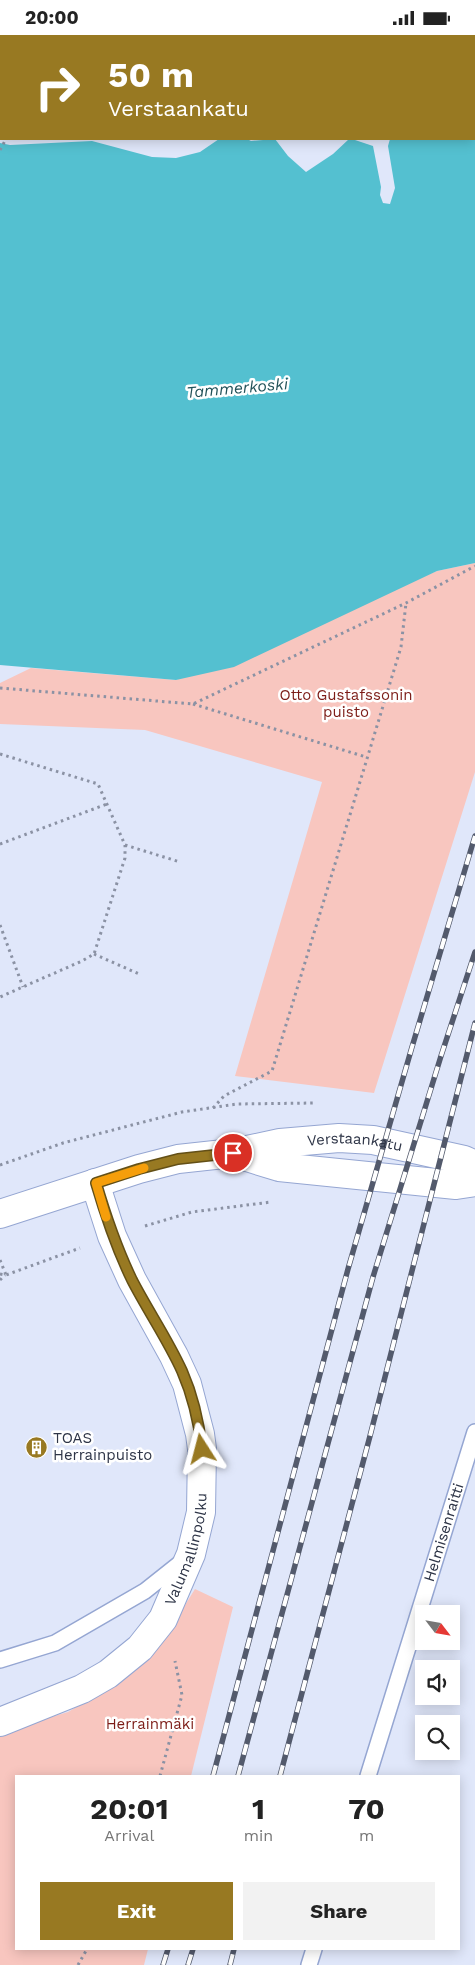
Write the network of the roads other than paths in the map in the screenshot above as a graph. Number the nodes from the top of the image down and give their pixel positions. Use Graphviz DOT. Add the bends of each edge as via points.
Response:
graph roads {
  1 [pos="233,1153"];
  2 [pos="475,1165"];
  3 [pos="475,1182"];
  4 [pos="96,1183"];
  5 [pos="0,1215"];
  6 [pos="475,1432"];
  7 [pos="191,1554"];
  8 [pos="0,1660"];
  9 [pos="0,1721"];
  10 [pos="368,1775"];
  11 [pos="314,1950"];
  12 [pos="308,1965"];
  1 -- 2 [label="street, Verstaankatu" via="280,1143 339,1137 373,1140"];
  1 -- 3 [label="street, Verstaankatu" via="279,1167 456,1185"];
  1 -- 4 [label="street, Verstaankatu" via="178,1159"];
  4 -- 5 [label="street, Verstaankatu"];
  4 -- 7 [label="street, Valumallinpolku" via="112,1236 182,1371 192,1399 202,1449 202,1492 201,1512"];
  6 -- 10 [label="lane, Helmisenraitti"];
  7 -- 8 [label="lane" via="145,1591 55,1643"];
  7 -- 9 [label="street, Valumallinpolku" via="163,1619 140,1648 108,1674 82,1689"];
  11 -- 12 [label="lane"];
}
